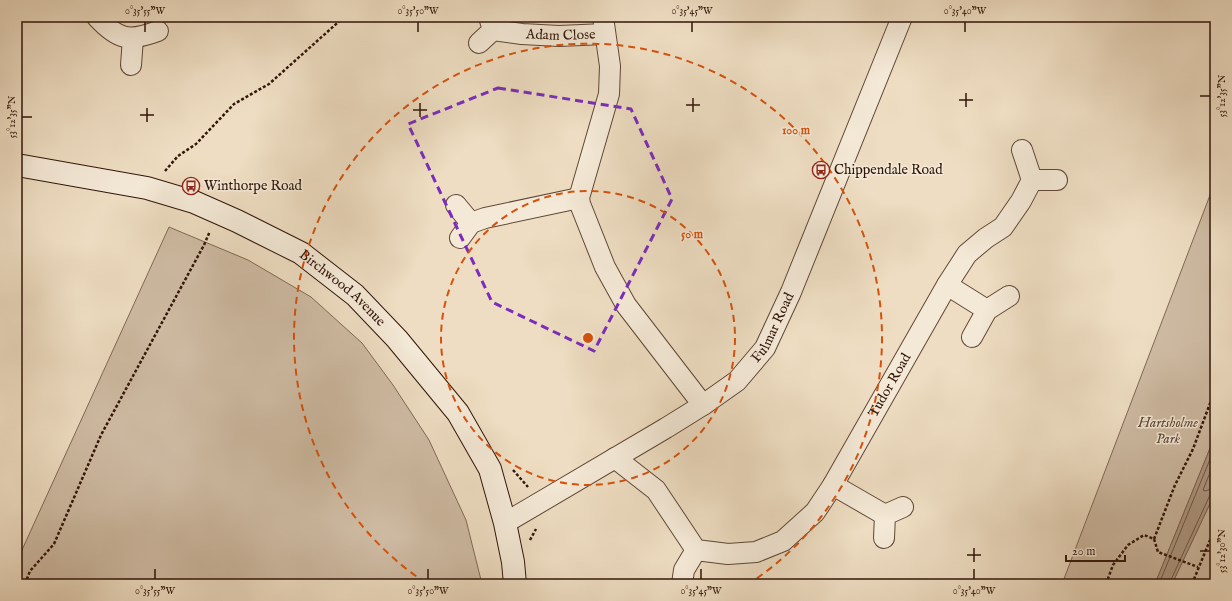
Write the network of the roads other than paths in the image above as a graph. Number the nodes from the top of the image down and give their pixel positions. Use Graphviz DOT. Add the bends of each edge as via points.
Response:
graph roads {
  1 [pos="97,17"];
  2 [pos="902,17"];
  3 [pos="604,26"];
  4 [pos="487,30"];
  5 [pos="158,31"];
  6 [pos="133,38"];
  7 [pos="131,65"];
  8 [pos="1022,150"];
  9 [pos="17,165"];
  10 [pos="1032,180"];
  11 [pos="1057,180"];
  12 [pos="579,198"];
  13 [pos="456,205"];
  14 [pos="947,285"];
  15 [pos="1009,296"];
  16 [pos="987,310"];
  17 [pos="972,337"];
  18 [pos="703,405"];
  19 [pos="615,458"];
  20 [pos="833,486"];
  21 [pos="903,506"];
  22 [pos="885,515"];
  23 [pos="505,523"];
  24 [pos="884,538"];
  25 [pos="696,550"];
  26 [pos="515,584"];
  27 [pos="682,584"];
  1 -- 6 [label="street" via="119,36"];
  2 -- 18 [label="street, Fulmar Road" via="791,292 765,348 737,381"];
  3 -- 4 [label="street, Adam Close" via="559,36"];
  3 -- 12 [label="street" via="610,66 609,94"];
  5 -- 6 [label="street"];
  6 -- 7 [label="street"];
  8 -- 10 [label="street"];
  9 -- 23 [label="street, Birchwood Avenue" via="173,195 217,212 301,253 355,295 397,339 458,413 490,469"];
  10 -- 11 [label="street"];
  10 -- 14 [label="street, Tudor Road" via="1003,227 967,254"];
  12 -- 13 [label="street" via="484,218 466,230"];
  12 -- 18 [label="street" via="605,267 626,305"];
  14 -- 16 [label="street"];
  14 -- 20 [label="street, Tudor Road"];
  15 -- 16 [label="street"];
  16 -- 17 [label="street"];
  18 -- 19 [label="street, Fulmar Road"];
  19 -- 23 [label="street, Fulmar Road"];
  19 -- 25 [label="street" via="656,490"];
  20 -- 22 [label="street"];
  20 -- 25 [label="street, Tudor Road" via="815,512 784,541 756,552 728,554"];
  21 -- 22 [label="street"];
  22 -- 24 [label="street"];
  23 -- 26 [label="street, Birchwood Avenue"];
  25 -- 27 [label="street" via="684,570"];
}
